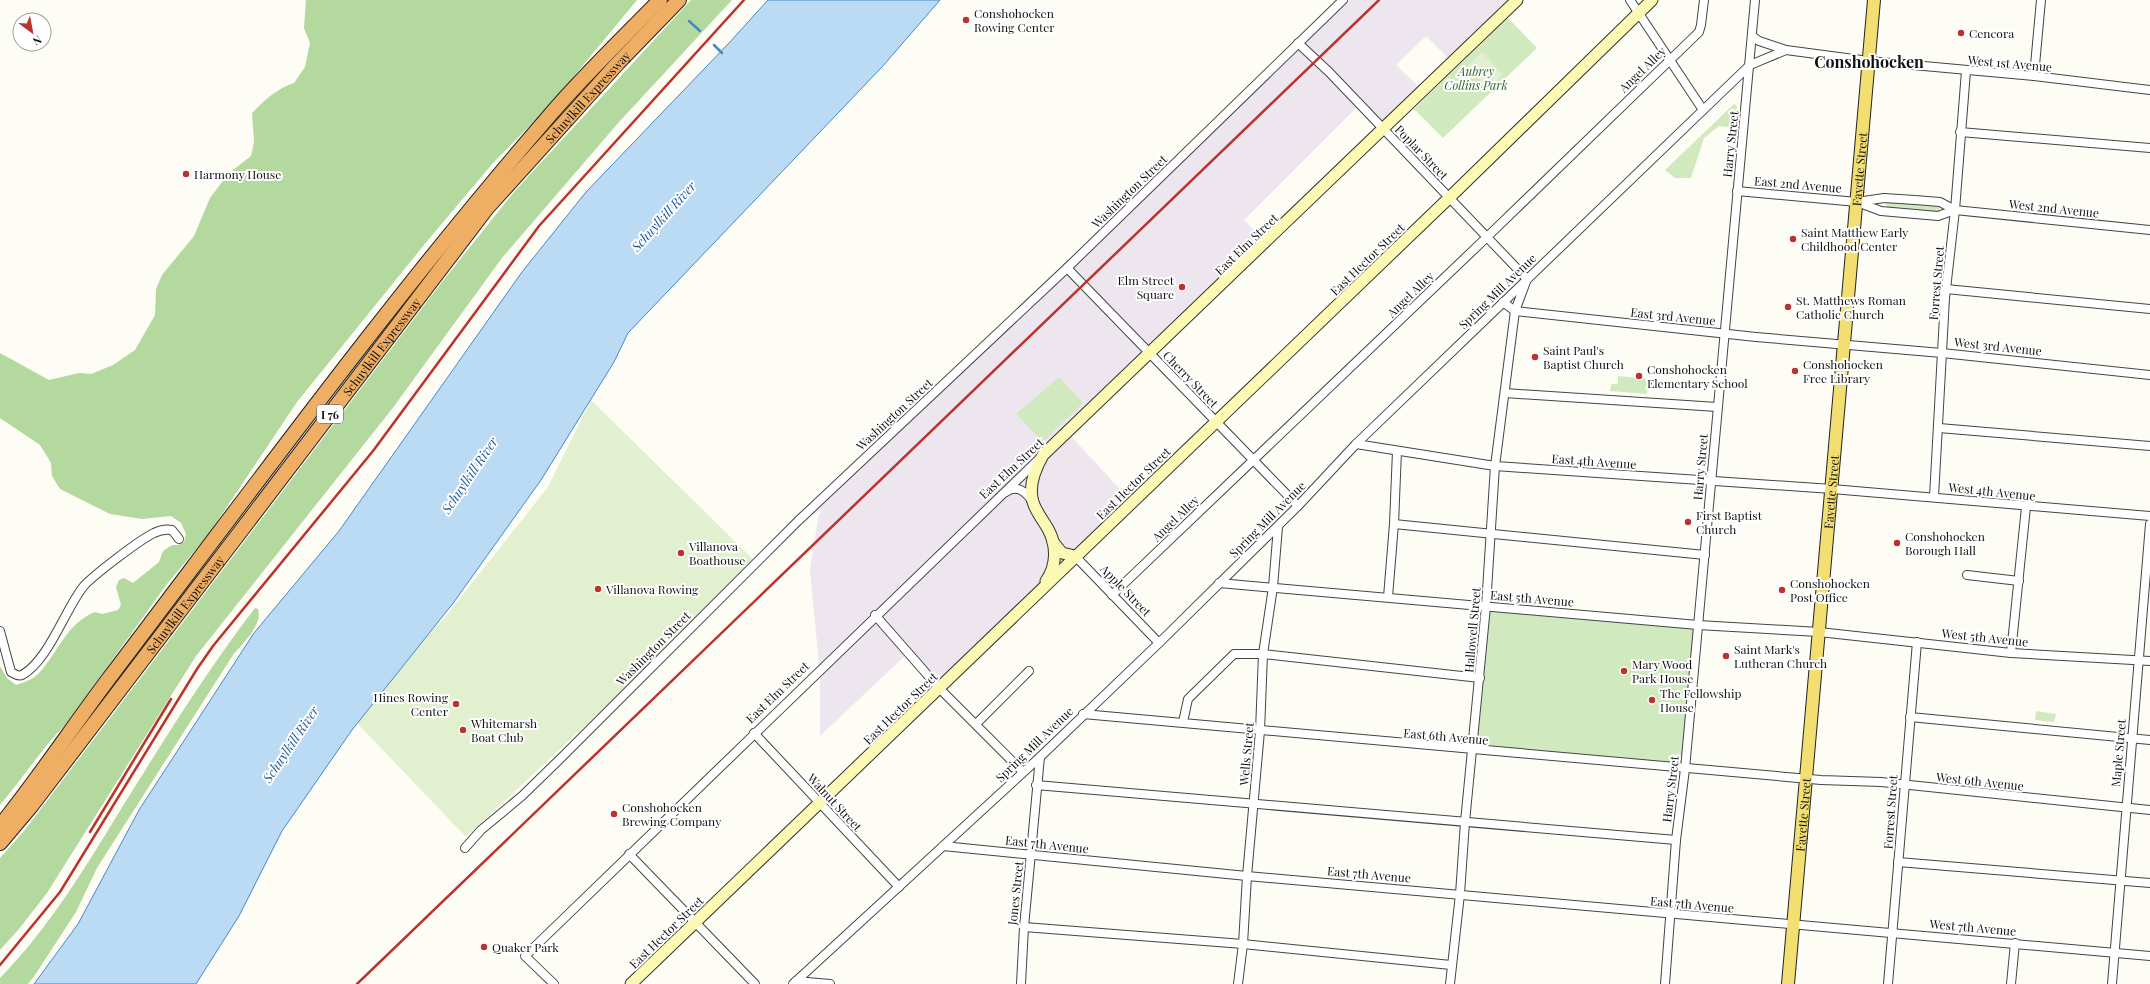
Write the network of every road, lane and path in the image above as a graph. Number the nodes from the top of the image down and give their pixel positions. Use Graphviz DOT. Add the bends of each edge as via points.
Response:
graph roads {
  1 [pos="660,0"];
  2 [pos="679,0"];
  3 [pos="1343,0"];
  4 [pos="1517,0"];
  5 [pos="1630,0"];
  6 [pos="1652,0"];
  7 [pos="1704,0"];
  8 [pos="1755,0"];
  9 [pos="1874,0"];
  10 [pos="2041,0"];
  11 [pos="1638,12"];
  12 [pos="1752,36"];
  13 [pos="1298,43"];
  14 [pos="1786,50"];
  15 [pos="1669,59"];
  16 [pos="1868,61"];
  17 [pos="1750,65"];
  18 [pos="1966,71"];
  19 [pos="2034,76"];
  20 [pos="2150,90"];
  21 [pos="1703,110"];
  22 [pos="1384,129"];
  23 [pos="1960,132"];
  24 [pos="2150,148"];
  25 [pos="1737,191"];
  26 [pos="1449,198"];
  27 [pos="1857,202"];
  28 [pos="1955,210"];
  29 [pos="2150,230"];
  30 [pos="1487,237"];
  31 [pos="1067,268"];
  32 [pos="1527,279"];
  33 [pos="1946,289"];
  34 [pos="1503,302"];
  35 [pos="2150,309"];
  36 [pos="1515,311"];
  37 [pos="1724,334"];
  38 [pos="1844,346"];
  39 [pos="1942,353"];
  40 [pos="1150,354"];
  41 [pos="2150,375"];
  42 [pos="1505,393"];
  43 [pos="1717,407"];
  44 [pos="1216,422"];
  45 [pos="1939,428"];
  46 [pos="1356,444"];
  47 [pos="2150,446"];
  48 [pos="1397,451"];
  49 [pos="1043,455"];
  50 [pos="1253,460"];
  51 [pos="1495,466"];
  52 [pos="1711,481"];
  53 [pos="1832,489"];
  54 [pos="1000,496"];
  55 [pos="1934,497"];
  56 [pos="1032,501"];
  57 [pos="1298,506"];
  58 [pos="2026,507"];
  59 [pos="2150,516"];
  60 [pos="1394,524"];
  61 [pos="2150,524"];
  62 [pos="1278,527"];
  63 [pos="1492,532"];
  64 [pos="179,539"];
  65 [pos="1053,542"];
  66 [pos="1705,555"];
  67 [pos="1075,556"];
  68 [pos="1967,575"];
  69 [pos="2019,581"];
  70 [pos="1219,584"];
  71 [pos="1273,587"];
  72 [pos="2147,593"];
  73 [pos="1112,595"];
  74 [pos="1388,597"];
  75 [pos="1032,599"];
  76 [pos="1486,606"];
  77 [pos="875,616"];
  78 [pos="1698,625"];
  79 [pos="0,630"];
  80 [pos="1819,632"];
  81 [pos="1917,642"];
  82 [pos="1158,643"];
  83 [pos="2011,653"];
  84 [pos="1263,654"];
  85 [pos="2138,660"];
  86 [pos="2150,661"];
  87 [pos="1029,671"];
  88 [pos="1480,678"];
  89 [pos="939,688"];
  90 [pos="1083,714"];
  91 [pos="1910,716"];
  92 [pos="1183,722"];
  93 [pos="976,724"];
  94 [pos="1260,731"];
  95 [pos="754,732"];
  96 [pos="2131,738"];
  97 [pos="2150,740"];
  98 [pos="1473,750"];
  99 [pos="1040,757"];
  100 [pos="1685,769"];
  101 [pos="1023,772"];
  102 [pos="1807,779"];
  103 [pos="1036,785"];
  104 [pos="1904,785"];
  105 [pos="1254,802"];
  106 [pos="819,803"];
  107 [pos="2125,808"];
  108 [pos="2150,810"];
  109 [pos="1465,822"];
  110 [pos="0,826"];
  111 [pos="1676,840"];
  112 [pos="0,843"];
  113 [pos="943,846"];
  114 [pos="465,848"];
  115 [pos="629,854"];
  116 [pos="1031,854"];
  117 [pos="1898,862"];
  118 [pos="1247,876"];
  119 [pos="2120,880"];
  120 [pos="2150,883"];
  121 [pos="899,887"];
  122 [pos="1460,894"];
  123 [pos="1670,914"];
  124 [pos="694,923"];
  125 [pos="1793,924"];
  126 [pos="1024,927"];
  127 [pos="1892,932"];
  128 [pos="2015,943"];
  129 [pos="1244,944"];
  130 [pos="2116,953"];
  131 [pos="2150,956"];
  132 [pos="1451,965"];
  133 [pos="795,983"];
  134 [pos="554,984"];
  135 [pos="631,984"];
  136 [pos="755,984"];
  137 [pos="830,984"];
  138 [pos="1021,984"];
  139 [pos="1238,984"];
  140 [pos="1450,984"];
  141 [pos="1665,984"];
  142 [pos="1788,984"];
  143 [pos="1888,984"];
  144 [pos="2011,984"];
  145 [pos="2112,984"];
  1 -- 110 [label="highway, Schuylkill Expressway / I 76" via="552,113 446,238 356,352"];
  2 -- 112 [label="highway, Schuylkill Expressway / I 76" via="618,63 487,208 32,805"];
  3 -- 13 [label="street, Washington Street"];
  4 -- 22 [label="main road, East Elm Street"];
  5 -- 11 [label="street"];
  6 -- 11 [label="main road, East Hector Street"];
  7 -- 15 [label="street, Angel Alley" via="1699,32"];
  8 -- 12 [label="street, Harry Street"];
  9 -- 16 [label="main road, Fayette Street"];
  10 -- 19 [label="street"];
  11 -- 15 [label="street"];
  11 -- 26 [label="main road, East Hector Street"];
  12 -- 14 [label="street, West 1st Avenue" via="1760,42"];
  12 -- 17 [label="street, Harry Street"];
  13 -- 22 [label="street, Poplar Street"];
  13 -- 31 [label="street, Washington Street"];
  14 -- 16 [label="street, West 1st Avenue"];
  14 -- 17 [label="street"];
  15 -- 21 [label="street"];
  15 -- 30 [label="street, Angel Alley"];
  16 -- 18 [label="street, West 1st Avenue"];
  16 -- 27 [label="main road, Fayette Street"];
  17 -- 21 [label="street, Spring Mill Avenue"];
  17 -- 25 [label="street, Harry Street"];
  18 -- 19 [label="street, West 1st Avenue"];
  18 -- 23 [label="street, Forrest Street"];
  19 -- 20 [label="street, West 1st Avenue"];
  21 -- 32 [label="street, Spring Mill Avenue"];
  22 -- 26 [label="street, Poplar Street"];
  22 -- 40 [label="main road, East Elm Street"];
  23 -- 24 [label="street"];
  23 -- 28 [label="street, Forrest Street"];
  25 -- 27 [label="street, East 2nd Avenue"];
  25 -- 37 [label="street, Harry Street"];
  26 -- 30 [label="street, Poplar Street"];
  26 -- 44 [label="main road, East Hector Street"];
  27 -- 28 [label="street, West 2nd Avenue" via="1884,198 1921,200 1940,202"];
  27 -- 28 [label="street, West 2nd Avenue" via="1881,211 1938,216"];
  27 -- 38 [label="main road, Fayette Street"];
  28 -- 29 [label="street, West 2nd Avenue"];
  28 -- 33 [label="street, Forrest Street"];
  30 -- 32 [label="street, Poplar Street"];
  30 -- 50 [label="street, Angel Alley"];
  31 -- 40 [label="street, Cherry Street"];
  31 -- 114 [label="street, Washington Street" via="798,521 562,758 481,830"];
  32 -- 34 [label="street, Spring Mill Avenue"];
  32 -- 36 [label="street, Hallowell Street"];
  33 -- 35 [label="street"];
  33 -- 39 [label="street, Forrest Street"];
  34 -- 36 [label="street"];
  34 -- 46 [label="street, Spring Mill Avenue"];
  36 -- 37 [label="street, East 3rd Avenue"];
  36 -- 42 [label="street, Hallowell Street"];
  37 -- 38 [label="street, East 3rd Avenue"];
  37 -- 43 [label="street, Harry Street"];
  38 -- 39 [label="street, West 3rd Avenue"];
  38 -- 53 [label="main road, Fayette Street"];
  39 -- 41 [label="street, West 3rd Avenue"];
  39 -- 45 [label="street, Forrest Street"];
  40 -- 44 [label="street, Cherry Street"];
  40 -- 49 [label="main road, East Elm Street"];
  42 -- 43 [label="street"];
  42 -- 51 [label="street, Hallowell Street"];
  43 -- 52 [label="street, Harry Street"];
  44 -- 50 [label="street, Cherry Street"];
  44 -- 67 [label="main road, East Hector Street"];
  45 -- 47 [label="street"];
  45 -- 55 [label="street, Forrest Street"];
  46 -- 48 [label="street, East 4th Avenue"];
  46 -- 57 [label="street, Spring Mill Avenue"];
  48 -- 51 [label="street, East 4th Avenue"];
  48 -- 60 [label="street"];
  49 -- 54 [label="street, East Elm Street"];
  49 -- 56 [label="main road" via="1034,473"];
  50 -- 57 [label="street, Cherry Street"];
  50 -- 73 [label="street, Angel Alley"];
  51 -- 52 [label="street, East 4th Avenue"];
  51 -- 63 [label="street, Hallowell Street"];
  52 -- 53 [label="street, East 4th Avenue"];
  52 -- 66 [label="street, Harry Street"];
  53 -- 55 [label="street, West 4th Avenue"];
  53 -- 80 [label="main road, Fayette Street"];
  54 -- 56 [label="street" via="1015,488 1023,491"];
  54 -- 77 [label="street, East Elm Street"];
  55 -- 58 [label="street, West 4th Avenue"];
  56 -- 65 [label="main road"];
  57 -- 62 [label="street, Spring Mill Avenue"];
  58 -- 59 [label="street, West 4th Avenue"];
  58 -- 69 [label="street"];
  60 -- 63 [label="street"];
  60 -- 74 [label="street"];
  61 -- 72 [label="street, Maple Street"];
  62 -- 70 [label="street, Spring Mill Avenue"];
  62 -- 71 [label="street, Wells Street"];
  63 -- 66 [label="street"];
  63 -- 76 [label="street, Hallowell Street"];
  64 -- 79 [label="street" via="172,530 153,533 96,576 84,587 42,656 22,675 17,676 11,672"];
  65 -- 67 [label="main road" via="1062,553"];
  65 -- 75 [label="main road" via="1052,570"];
  66 -- 78 [label="street, Harry Street"];
  67 -- 73 [label="street, Apple Street"];
  67 -- 75 [label="main road, East Hector Street"];
  68 -- 69 [label="street"];
  69 -- 83 [label="street"];
  70 -- 71 [label="street, East 5th Avenue"];
  70 -- 82 [label="street, Spring Mill Avenue"];
  71 -- 74 [label="street, East 5th Avenue"];
  71 -- 84 [label="street, Wells Street"];
  72 -- 85 [label="street, Maple Street"];
  73 -- 82 [label="street, Apple Street"];
  74 -- 76 [label="street, East 5th Avenue"];
  75 -- 89 [label="main road, East Hector Street"];
  76 -- 78 [label="street, East 5th Avenue"];
  76 -- 88 [label="street, Hallowell Street"];
  77 -- 89 [label="street"];
  77 -- 95 [label="street, East Elm Street"];
  78 -- 80 [label="street, East 5th Avenue"];
  78 -- 100 [label="street, Harry Street"];
  80 -- 81 [label="street, West 5th Avenue"];
  80 -- 102 [label="main road, Fayette Street"];
  81 -- 83 [label="street, West 5th Avenue"];
  81 -- 91 [label="street, Forrest Street"];
  82 -- 90 [label="street, Spring Mill Avenue"];
  83 -- 85 [label="street, West 5th Avenue"];
  84 -- 88 [label="street"];
  84 -- 92 [label="street" via="1234,654 1188,699"];
  84 -- 94 [label="street, Wells Street"];
  85 -- 86 [label="street, West 5th Avenue"];
  85 -- 96 [label="street, Maple Street"];
  87 -- 93 [label="street"];
  88 -- 98 [label="street, Hallowell Street"];
  89 -- 93 [label="street"];
  89 -- 106 [label="main road, East Hector Street"];
  90 -- 92 [label="street, East 6th Avenue"];
  90 -- 99 [label="street, Spring Mill Avenue"];
  91 -- 96 [label="street"];
  91 -- 104 [label="street, Forrest Street"];
  92 -- 94 [label="street, East 6th Avenue"];
  93 -- 101 [label="street"];
  94 -- 98 [label="street, East 6th Avenue"];
  94 -- 105 [label="street, Wells Street"];
  95 -- 106 [label="street, Walnut Street"];
  95 -- 115 [label="street, East Elm Street"];
  96 -- 97 [label="street"];
  96 -- 107 [label="street, Maple Street"];
  98 -- 100 [label="street, East 6th Avenue"];
  98 -- 109 [label="street, Hallowell Street"];
  99 -- 101 [label="street, Spring Mill Avenue"];
  99 -- 103 [label="street, Jones Street"];
  100 -- 102 [label="street, East 6th Avenue"];
  100 -- 111 [label="street, Harry Street"];
  101 -- 113 [label="street, Spring Mill Avenue"];
  102 -- 104 [label="street, West 6th Avenue"];
  102 -- 125 [label="main road, Fayette Street"];
  103 -- 105 [label="street"];
  103 -- 116 [label="street, Jones Street"];
  104 -- 107 [label="street, West 6th Avenue"];
  104 -- 117 [label="street, Forrest Street"];
  105 -- 109 [label="street"];
  105 -- 118 [label="street, Wells Street"];
  106 -- 121 [label="street, Walnut Street"];
  106 -- 124 [label="main road, East Hector Street"];
  107 -- 108 [label="street, West 6th Avenue"];
  107 -- 119 [label="street, Maple Street"];
  109 -- 111 [label="street"];
  109 -- 122 [label="street, Hallowell Street"];
  111 -- 123 [label="street, Harry Street"];
  113 -- 116 [label="street, East 7th Avenue"];
  113 -- 121 [label="street, Spring Mill Avenue"];
  115 -- 124 [label="street"];
  115 -- 134 [label="street, East Elm Street" via="525,956"];
  116 -- 118 [label="street, East 7th Avenue"];
  116 -- 126 [label="street, Jones Street"];
  117 -- 119 [label="street"];
  117 -- 127 [label="street, Forrest Street"];
  118 -- 122 [label="street, East 7th Avenue"];
  118 -- 129 [label="street, Wells Street"];
  119 -- 120 [label="street"];
  119 -- 130 [label="street, Maple Street"];
  121 -- 133 [label="street, Spring Mill Avenue"];
  122 -- 123 [label="street, East 7th Avenue"];
  122 -- 132 [label="street, Hallowell Street"];
  123 -- 125 [label="street, East 7th Avenue"];
  123 -- 141 [label="street, Harry Street"];
  124 -- 135 [label="main road, East Hector Street"];
  124 -- 136 [label="street"];
  125 -- 127 [label="street, West 7th Avenue"];
  125 -- 142 [label="main road, Fayette Street"];
  126 -- 129 [label="street"];
  126 -- 138 [label="street, Jones Street"];
  127 -- 128 [label="street, West 7th Avenue"];
  127 -- 143 [label="street, Forrest Street"];
  128 -- 130 [label="street, West 7th Avenue"];
  128 -- 144 [label="street"];
  129 -- 132 [label="street"];
  129 -- 139 [label="street, Wells Street"];
  130 -- 131 [label="street, West 7th Avenue"];
  130 -- 145 [label="street, Maple Street"];
  132 -- 140 [label="street, Hallowell Street"];
  133 -- 137 [label="street"];
}
